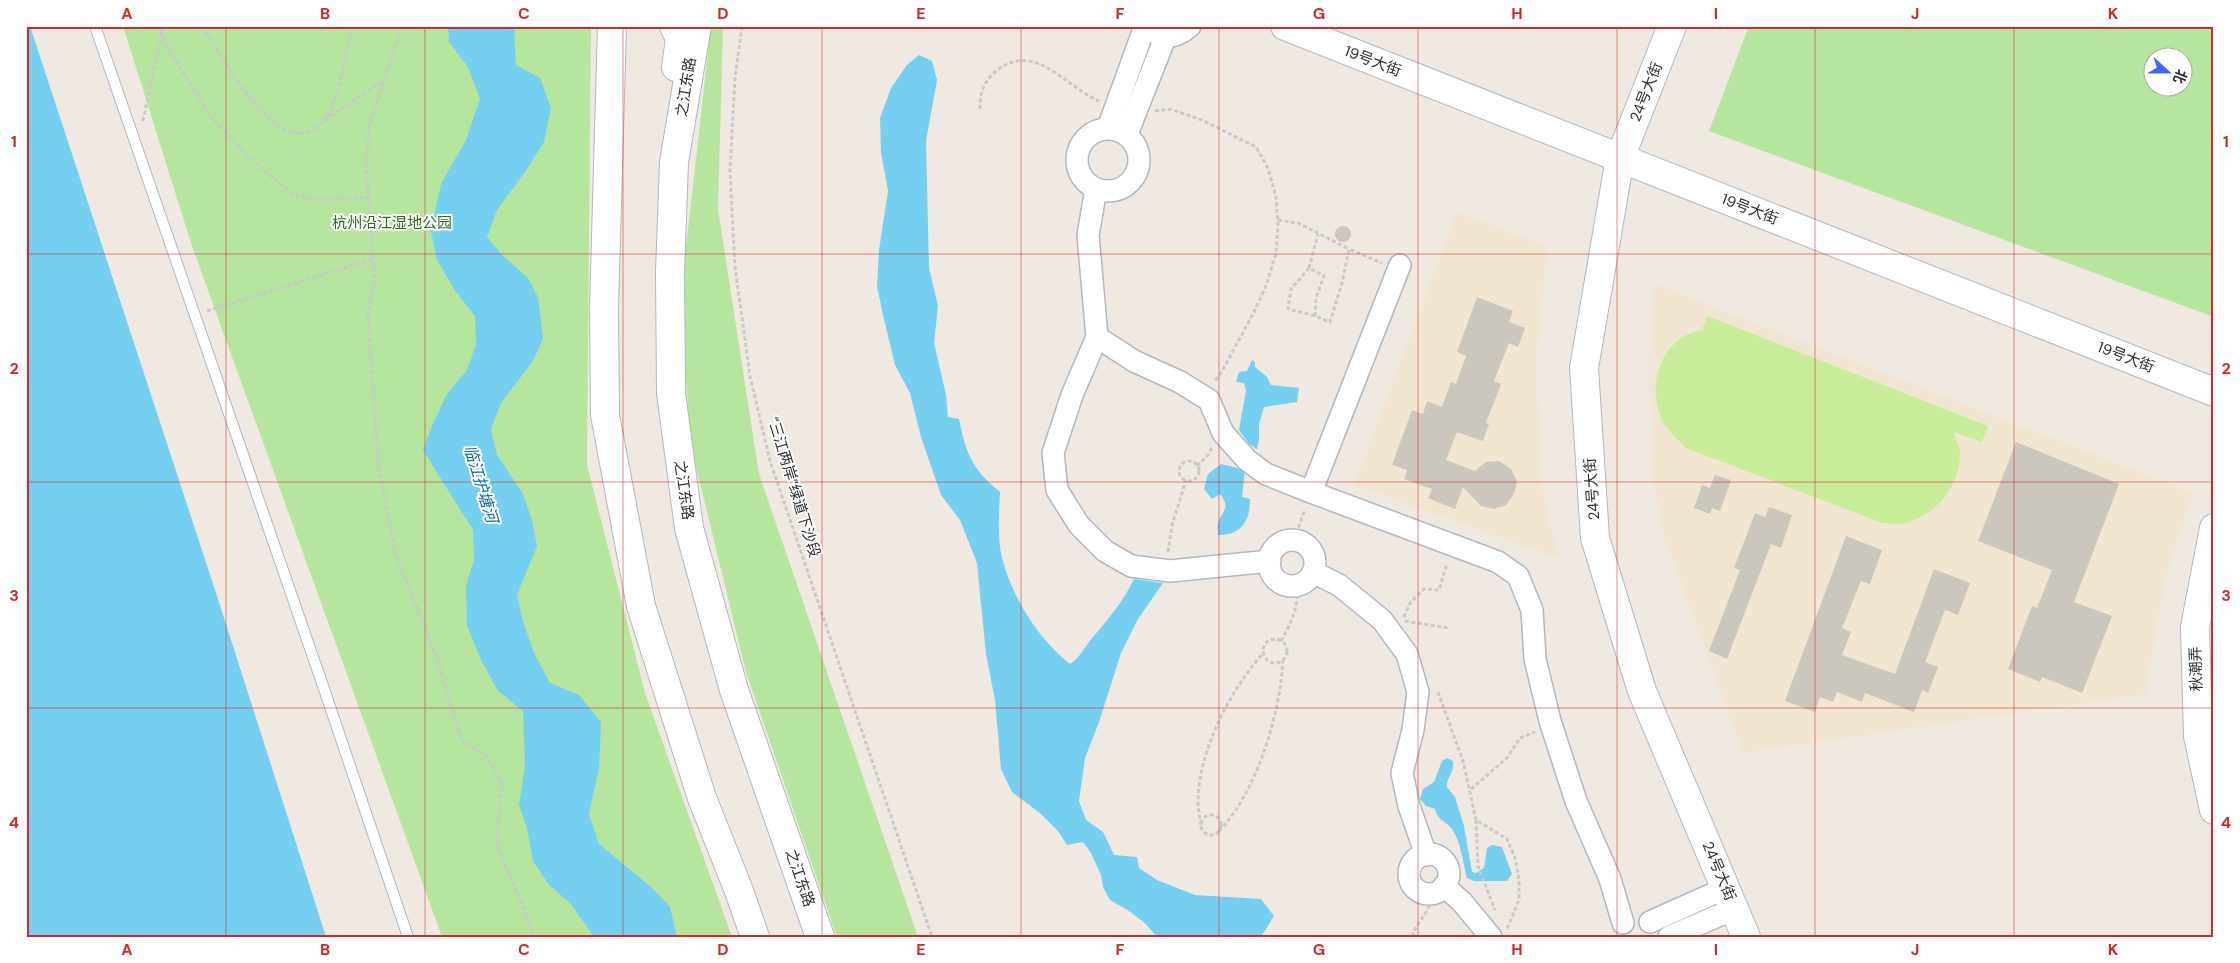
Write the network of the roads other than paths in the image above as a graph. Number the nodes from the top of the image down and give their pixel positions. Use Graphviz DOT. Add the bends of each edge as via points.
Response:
graph roads {
  1 [pos="95,26"];
  2 [pos="612,26"];
  3 [pos="632,26"];
  4 [pos="674,26"];
  5 [pos="697,26"];
  6 [pos="1145,26"];
  7 [pos="1190,26"];
  8 [pos="1286,26"];
  9 [pos="1672,26"];
  10 [pos="1166,38"];
  11 [pos="610,104"];
  12 [pos="1126,110"];
  13 [pos="1118,131"];
  14 [pos="1620,158"];
  15 [pos="1096,189"];
  16 [pos="673,196"];
  17 [pos="1399,267"];
  18 [pos="1097,337"];
  19 [pos="2214,392"];
  20 [pos="1311,492"];
  21 [pos="2214,528"];
  22 [pos="1270,561"];
  23 [pos="1306,578"];
  24 [pos="2214,810"];
  25 [pos="1426,855"];
  26 [pos="1439,890"];
  27 [pos="1730,898"];
  28 [pos="1655,929"];
  29 [pos="1501,930"];
  30 [pos="1620,930"];
  31 [pos="408,937"];
  32 [pos="755,937"];
  33 [pos="820,937"];
  34 [pos="1669,937"];
  35 [pos="1746,937"];
  1 -- 31 [label="lane"];
  2 -- 11 [label="street"];
  3 -- 11 [label="street"];
  4 -- 16 [label="street" via="680,38 664,178"];
  5 -- 16 [label="street, 之江东路" via="674,162"];
  6 -- 10 [label="street" via="1148,31"];
  6 -- 12 [label="street"];
  7 -- 10 [label="street" via="1179,35"];
  8 -- 14 [label="street, 19号大街"];
  9 -- 14 [label="street, 24号大街"];
  10 -- 12 [label="street"];
  11 -- 32 [label="street" via="604,415 642,606 702,798"];
  12 -- 13 [label="street"];
  13 -- 15 [label="street" via="1098,130 1088,135 1077,153 1080,174"];
  13 -- 15 [label="street" via="1134,142 1138,151 1135,175 1116,190"];
  14 -- 19 [label="street, 19号大街"];
  14 -- 27 [label="street, 24号大街" via="1584,368 1595,538 1642,692"];
  15 -- 18 [label="street" via="1088,235"];
  16 -- 33 [label="street, 之江东路" via="671,393 689,528 734,690"];
  17 -- 20 [label="street"];
  18 -- 20 [label="street" via="1134,361 1180,382 1209,400 1223,433 1247,460 1266,474"];
  18 -- 22 [label="street" via="1072,395 1053,453 1057,490 1079,524 1105,551 1130,566 1166,570"];
  20 -- 30 [label="street" via="1498,562 1518,576 1532,610 1535,659 1553,729 1576,800 1610,879"];
  21 -- 24 [label="street, 秋潮弄" via="2195,627 2198,736"];
  22 -- 23 [label="street" via="1270,569 1280,582 1287,585"];
  22 -- 23 [label="street" via="1271,554 1280,543 1301,542 1312,550 1315,557"];
  23 -- 25 [label="street" via="1340,585 1382,620 1407,654 1418,692 1402,773 1409,806"];
  25 -- 26 [label="street" via="1439,857 1447,868 1448,874"];
  25 -- 26 [label="street" via="1415,860 1409,878 1421,893"];
  26 -- 29 [label="street"];
  27 -- 28 [label="street"];
  27 -- 34 [label="street"];
  27 -- 35 [label="street, 24号大街"];
  28 -- 30 [label="street" via="1637,918"];
}
